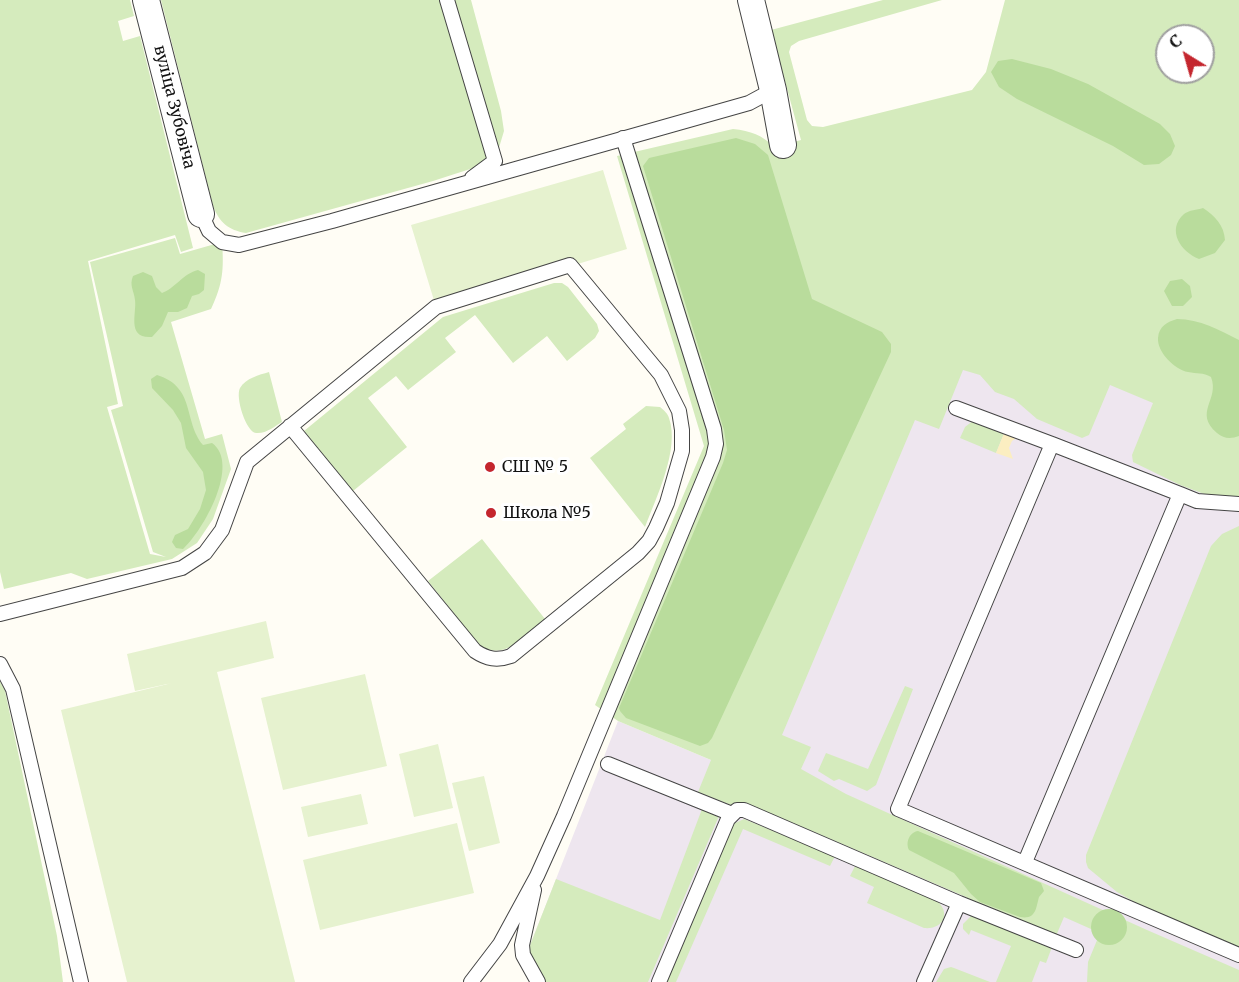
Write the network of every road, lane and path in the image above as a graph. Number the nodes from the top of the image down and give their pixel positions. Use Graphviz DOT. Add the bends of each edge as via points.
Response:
graph roads {
  1 [pos="146,0"];
  2 [pos="447,0"];
  3 [pos="751,0"];
  4 [pos="773,90"];
  5 [pos="623,138"];
  6 [pos="783,145"];
  7 [pos="466,183"];
  8 [pos="201,214"];
  9 [pos="956,408"];
  10 [pos="290,426"];
  11 [pos="1052,444"];
  12 [pos="1180,495"];
  13 [pos="1239,504"];
  14 [pos="0,614"];
  15 [pos="0,664"];
  16 [pos="608,764"];
  17 [pos="732,814"];
  18 [pos="1026,862"];
  19 [pos="537,876"];
  20 [pos="959,903"];
  21 [pos="1076,950"];
  22 [pos="1239,955"];
  23 [pos="81,982"];
  24 [pos="471,982"];
  25 [pos="538,982"];
  26 [pos="658,982"];
  27 [pos="924,982"];
  1 -- 8 [label="street, вуліца Зубовіча"];
  2 -- 7 [label="lane" via="495,161"];
  3 -- 4 [label="street"];
  4 -- 5 [label="lane" via="749,103"];
  4 -- 6 [label="street"];
  5 -- 7 [label="lane"];
  5 -- 19 [label="lane" via="716,444"];
  7 -- 8 [label="lane" via="239,245 222,242 209,231"];
  9 -- 11 [label="lane"];
  10 -- 10 [label="lane" via="436,307 570,265 661,375 679,411 682,451 667,503 649,541 511,656 501,660 486,658 475,651"];
  10 -- 14 [label="lane" via="247,462 222,530 205,553 182,568"];
  11 -- 12 [label="lane"];
  11 -- 18 [label="lane" via="898,809"];
  12 -- 13 [label="lane" via="1197,501"];
  12 -- 18 [label="lane"];
  15 -- 23 [label="lane" via="13,689"];
  16 -- 17 [label="lane"];
  17 -- 20 [label="lane" via="737,810 749,812"];
  17 -- 26 [label="lane"];
  18 -- 22 [label="lane"];
  19 -- 24 [label="lane" via="500,944"];
  19 -- 25 [label="lane" via="522,945 523,955"];
  20 -- 21 [label="lane"];
  20 -- 27 [label="lane"];
}
